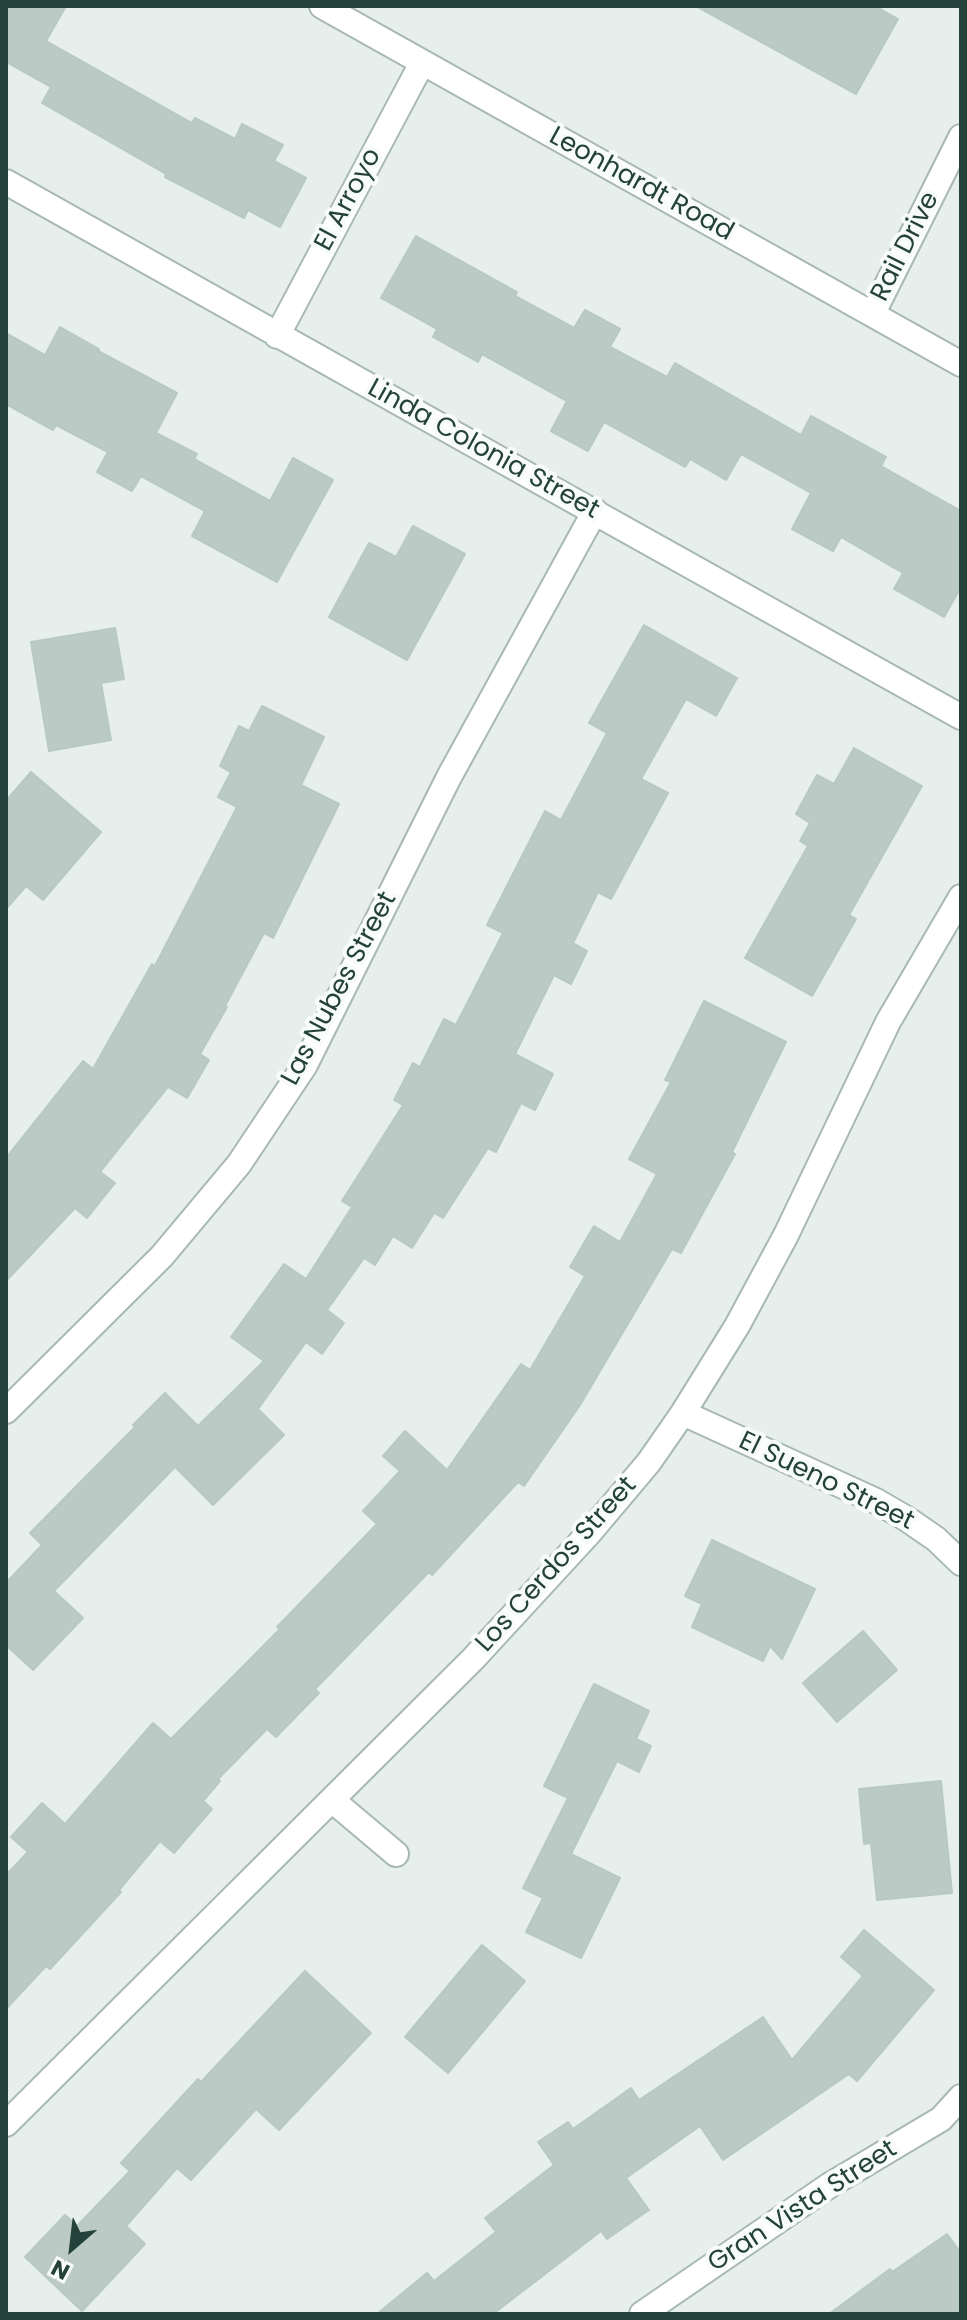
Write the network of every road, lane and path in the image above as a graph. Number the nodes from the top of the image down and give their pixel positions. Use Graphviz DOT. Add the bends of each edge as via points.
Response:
graph roads {
  1 [pos="322,6"];
  2 [pos="422,63"];
  3 [pos="961,137"];
  4 [pos="6,182"];
  5 [pos="873,313"];
  6 [pos="277,336"];
  7 [pos="961,364"];
  8 [pos="595,511"];
  9 [pos="961,717"];
  10 [pos="961,897"];
  11 [pos="6,1411"];
  12 [pos="683,1413"];
  13 [pos="961,1563"];
  14 [pos="332,1800"];
  15 [pos="396,1854"];
  16 [pos="961,2097"];
  17 [pos="6,2124"];
  18 [pos="642,2314"];
  1 -- 2 [label="street, Leonhardt Road"];
  2 -- 5 [label="street, Leonhardt Road"];
  2 -- 6 [label="street, El Arroyo"];
  3 -- 5 [label="street, Rail Drive"];
  4 -- 6 [label="street, Linda Colonia Street"];
  5 -- 7 [label="street, Leonhardt Road"];
  6 -- 8 [label="street, Linda Colonia Street"];
  8 -- 9 [label="street, Linda Colonia Street"];
  8 -- 11 [label="street, Las Nubes Street" via="449,777 305,1065 239,1164 162,1256"];
  10 -- 12 [label="street, Los Cerdos Street" via="888,1022 737,1326"];
  12 -- 13 [label="street, El Sueno Street" via="876,1501 936,1539"];
  12 -- 14 [label="street, Los Cerdos Street" via="590,1532"];
  14 -- 15 [label="street"];
  14 -- 17 [label="street, Los Cerdos Street"];
  16 -- 18 [label="street, Gran Vista Street" via="941,2119 830,2185"];
}
